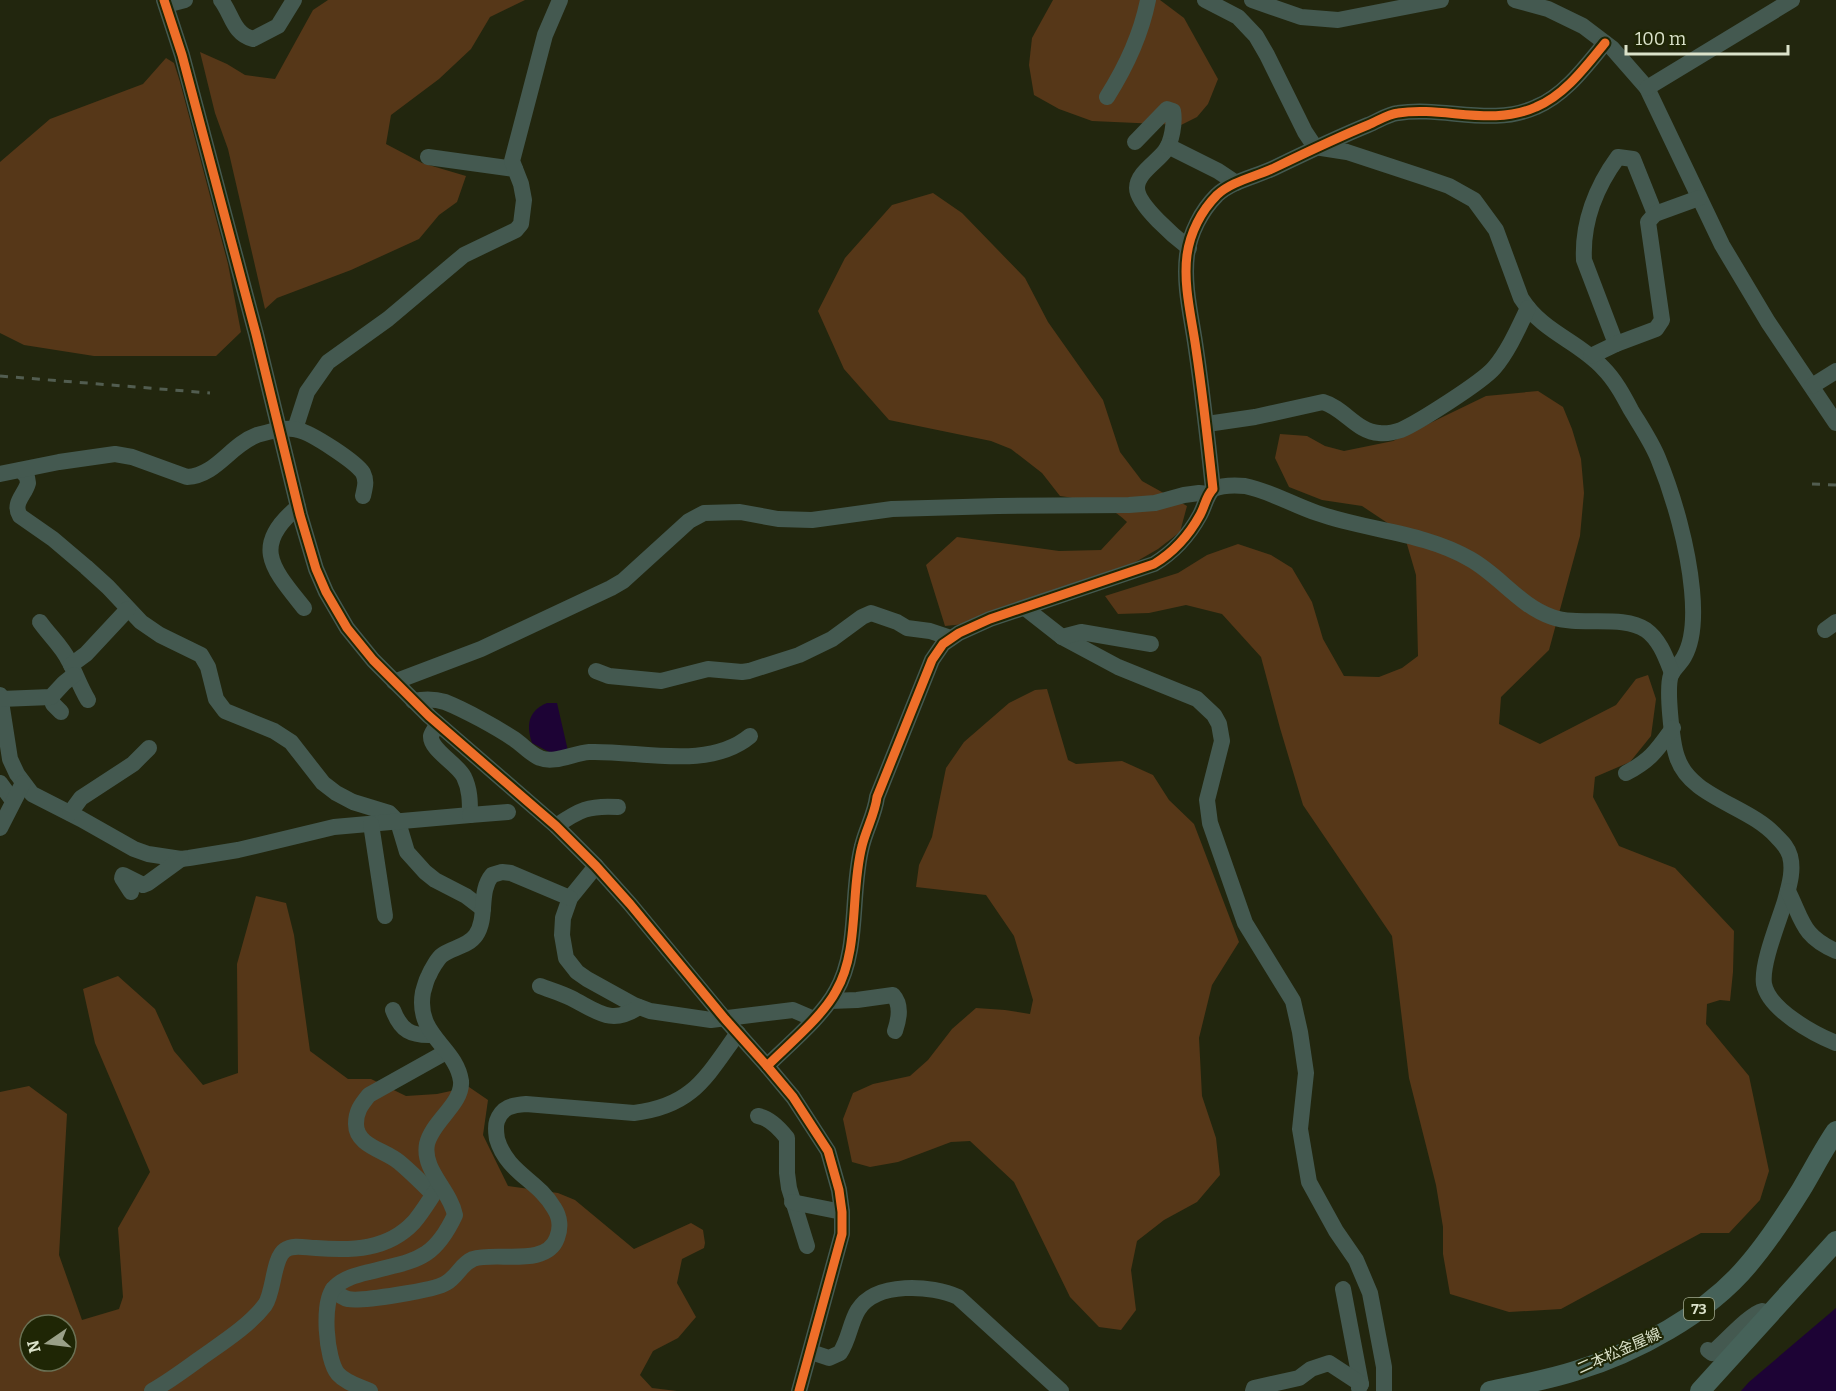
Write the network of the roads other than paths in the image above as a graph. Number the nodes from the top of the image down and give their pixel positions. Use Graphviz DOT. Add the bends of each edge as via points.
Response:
graph roads {
  1 [pos="185,0"];
  2 [pos="221,0"];
  3 [pos="294,0"];
  4 [pos="560,0"];
  5 [pos="1148,0"];
  6 [pos="1204,0"];
  7 [pos="1252,0"];
  8 [pos="1441,0"];
  9 [pos="1515,0"];
  10 [pos="1792,0"];
  11 [pos="165,3"];
  12 [pos="1605,43"];
  13 [pos="1647,88"];
  14 [pos="1107,97"];
  15 [pos="1135,142"];
  16 [pos="1168,146"];
  17 [pos="1315,147"];
  18 [pos="428,157"];
  19 [pos="515,169"];
  20 [pos="1236,183"];
  21 [pos="1699,198"];
  22 [pos="1655,214"];
  23 [pos="1189,248"];
  24 [pos="1528,308"];
  25 [pos="1616,344"];
  26 [pos="1591,356"];
  27 [pos="1836,371"];
  28 [pos="1812,386"];
  29 [pos="1836,423"];
  30 [pos="1207,424"];
  31 [pos="287,430"];
  32 [pos="21,470"];
  33 [pos="0,474"];
  34 [pos="1211,492"];
  35 [pos="363,495"];
  36 [pos="298,507"];
  37 [pos="304,608"];
  38 [pos="1025,608"];
  39 [pos="128,609"];
  40 [pos="40,622"];
  41 [pos="1062,637"];
  42 [pos="951,638"];
  43 [pos="1151,644"];
  44 [pos="72,670"];
  45 [pos="596,671"];
  46 [pos="1672,673"];
  47 [pos="394,682"];
  48 [pos="0,697"];
  49 [pos="51,697"];
  50 [pos="88,700"];
  51 [pos="413,700"];
  52 [pos="61,712"];
  53 [pos="438,724"];
  54 [pos="1673,728"];
  55 [pos="750,736"];
  56 [pos="149,748"];
  57 [pos="1626,773"];
  58 [pos="0,783"];
  59 [pos="23,783"];
  60 [pos="13,801"];
  61 [pos="618,807"];
  62 [pos="508,812"];
  63 [pos="70,813"];
  64 [pos="470,815"];
  65 [pos="398,822"];
  66 [pos="371,824"];
  67 [pos="556,826"];
  68 [pos="0,828"];
  69 [pos="181,859"];
  70 [pos="596,866"];
  71 [pos="1788,891"];
  72 [pos="130,892"];
  73 [pos="570,898"];
  74 [pos="483,909"];
  75 [pos="385,916"];
  76 [pos="1836,951"];
  77 [pos="540,986"];
  78 [pos="830,1001"];
  79 [pos="639,1007"];
  80 [pos="393,1010"];
  81 [pos="814,1018"];
  82 [pos="726,1019"];
  83 [pos="895,1031"];
  84 [pos="738,1033"];
  85 [pos="433,1035"];
  86 [pos="1836,1043"];
  87 [pos="446,1052"];
  88 [pos="767,1066"];
  89 [pos="758,1116"];
  90 [pos="1836,1131"];
  91 [pos="437,1189"];
  92 [pos="792,1202"];
  93 [pos="842,1212"];
  94 [pos="1836,1241"];
  95 [pos="807,1246"];
  96 [pos="333,1289"];
  97 [pos="1343,1289"];
  98 [pos="1768,1314"];
  99 [pos="1708,1350"];
  100 [pos="810,1352"];
  101 [pos="1359,1387"];
  102 [pos="152,1391"];
  103 [pos="370,1391"];
  104 [pos="799,1391"];
  105 [pos="1060,1391"];
  106 [pos="1253,1391"];
  107 [pos="1384,1391"];
  108 [pos="1490,1391"];
  109 [pos="1700,1391"];
  1 -- 11 [label="street"];
  2 -- 3 [label="street" via="236,28 253,39 278,26"];
  4 -- 19 [label="street" via="545,35 512,161"];
  5 -- 14 [label="street" via="1140,33"];
  6 -- 17 [label="street" via="1238,17 1256,36"];
  7 -- 8 [label="street" via="1300,17 1338,21"];
  9 -- 12 [label="street" via="1548,9 1583,26"];
  10 -- 13 [label="street"];
  11 -- 31 [label="street" via="255,334"];
  12 -- 13 [label="street"];
  12 -- 17 [label="street" via="1563,89 1537,107 1489,116 1431,110 1395,113"];
  13 -- 21 [label="street"];
  15 -- 16 [label="street" via="1167,109 1174,115"];
  16 -- 20 [label="street"];
  16 -- 23 [label="street" via="1139,182 1137,191 1148,209"];
  17 -- 20 [label="street"];
  17 -- 24 [label="street" via="1347,152 1426,178 1474,200 1496,230"];
  18 -- 19 [label="street"];
  19 -- 31 [label="street" via="524,200 521,224 516,230 464,255 388,319 328,362"];
  20 -- 23 [label="street" via="1217,195 1205,210 1192,233"];
  21 -- 22 [label="street"];
  21 -- 28 [label="street" via="1744,282"];
  22 -- 25 [label="street" via="1648,222 1662,320 1656,329"];
  22 -- 25 [label="street" via="1633,159 1618,157 1595,197 1584,230 1583,248"];
  23 -- 30 [label="street" via="1186,274"];
  24 -- 26 [label="street" via="1539,321"];
  24 -- 30 [label="street" via="1493,369 1401,429 1377,434 1323,402"];
  25 -- 26 [label="street"];
  26 -- 46 [label="street" via="1616,384 1648,438 1675,510 1688,562 1693,618 1687,651"];
  27 -- 28 [label="street"];
  28 -- 29 [label="street"];
  30 -- 34 [label="street"];
  31 -- 32 [label="street" via="255,436 196,477 115,454"];
  31 -- 35 [label="street" via="329,446 357,466 366,482"];
  31 -- 36 [label="street"];
  32 -- 33 [label="street"];
  32 -- 39 [label="street" via="28,483 17,503 20,516 86,567"];
  34 -- 38 [label="street" via="1185,538 1162,559 1143,569"];
  34 -- 46 [label="street" via="1227,486 1247,487 1318,514 1438,544 1472,559 1524,601 1551,617 1633,625 1647,631 1659,644"];
  34 -- 47 [label="street" via="1129,505 892,509 812,520 740,512 704,513 689,521 611,588 481,649"];
  36 -- 37 [label="street" via="283,519 269,556 280,579"];
  36 -- 47 [label="street" via="326,592 347,628"];
  38 -- 41 [label="street"];
  38 -- 42 [label="street"];
  39 -- 44 [label="street"];
  39 -- 65 [label="street" via="160,635 201,655 216,699 225,711 274,731 291,742 323,783 336,793 389,813"];
  40 -- 44 [label="street"];
  41 -- 43 [label="street" via="1081,632"];
  41 -- 107 [label="street" via="1118,667 1197,699 1219,724 1222,741 1207,800 1210,823 1245,923 1293,1001 1306,1073 1300,1129 1309,1182 1356,1260 1370,1293 1384,1367"];
  42 -- 45 [label="street" via="907,628 871,614 799,655 749,671 708,669 660,681"];
  42 -- 78 [label="street" via="932,660 861,847 846,964"];
  44 -- 49 [label="street"];
  44 -- 50 [label="street"];
  46 -- 54 [label="street" via="1669,690"];
  47 -- 51 [label="street"];
  48 -- 49 [label="street"];
  48 -- 59 [label="street" via="10,759"];
  49 -- 52 [label="street"];
  51 -- 53 [label="street"];
  51 -- 55 [label="street" via="444,702 548,760 590,752 698,755 721,751"];
  53 -- 64 [label="street" via="432,742 463,776"];
  53 -- 67 [label="street"];
  54 -- 57 [label="street" via="1653,756"];
  54 -- 71 [label="street" via="1677,757 1689,778 1709,794 1767,825 1786,847 1792,865"];
  56 -- 63 [label="street" via="133,764 81,798"];
  58 -- 60 [label="street"];
  59 -- 60 [label="street"];
  59 -- 63 [label="street" via="32,794"];
  60 -- 68 [label="street"];
  61 -- 67 [label="street" via="580,810"];
  62 -- 64 [label="street"];
  63 -- 69 [label="street" via="134,849"];
  64 -- 65 [label="street"];
  65 -- 66 [label="street"];
  65 -- 74 [label="street" via="407,852 425,872"];
  66 -- 69 [label="street" via="334,827"];
  66 -- 75 [label="street"];
  67 -- 70 [label="street"];
  69 -- 72 [label="street" via="143,885 123,875"];
  70 -- 73 [label="street"];
  70 -- 82 [label="street"];
  71 -- 76 [label="street" via="1805,929 1821,945"];
  71 -- 86 [label="street" via="1766,962 1765,987 1785,1013 1811,1032"];
  73 -- 74 [label="street" via="502,872 488,880"];
  73 -- 79 [label="street" via="563,918 566,958 587,979"];
  74 -- 85 [label="street" via="480,928 473,939 442,956 428,976 421,1005"];
  77 -- 79 [label="street" via="601,1015 624,1016"];
  78 -- 81 [label="street"];
  78 -- 83 [label="street" via="893,995 899,1015"];
  79 -- 82 [label="street" via="688,1018"];
  80 -- 85 [label="street" via="406,1030"];
  81 -- 82 [label="street" via="793,1010"];
  81 -- 88 [label="street"];
  82 -- 84 [label="street"];
  84 -- 88 [label="street"];
  84 -- 96 [label="street" via="692,1092 651,1110 634,1113 526,1104 508,1106 502,1111 495,1130 502,1153 549,1200 559,1217 559,1234 552,1247 520,1257 473,1260 451,1280 432,1289 361,1300 345,1298"];
  85 -- 87 [label="street"];
  87 -- 91 [label="street" via="457,1070 461,1088 433,1129 427,1145"];
  87 -- 91 [label="street" via="369,1095 360,1105 356,1120 359,1137"];
  88 -- 93 [label="street" via="793,1097 828,1151"];
  89 -- 92 [label="street" via="772,1122 787,1138"];
  90 -- 108 [label="main road, 二本松金屋線 / 73" via="1749,1264 1711,1301 1660,1333 1595,1364"];
  91 -- 96 [label="street" via="453,1203 455,1215 428,1253 357,1275"];
  91 -- 102 [label="street" via="413,1222 388,1242 360,1248 285,1249 265,1304 225,1340"];
  92 -- 93 [label="street"];
  92 -- 95 [label="street"];
  93 -- 100 [label="street" via="842,1234"];
  94 -- 98 [label="main road"];
  96 -- 103 [label="street" via="327,1319 334,1368 346,1380"];
  97 -- 101 [label="street"];
  98 -- 99 [label="street" via="1753,1314 1712,1353"];
  98 -- 109 [label="main road"];
  100 -- 104 [label="street"];
  100 -- 105 [label="street" via="829,1358 840,1353 861,1306 886,1289 948,1293"];
  101 -- 106 [label="street" via="1329,1363 1299,1378"];
}
